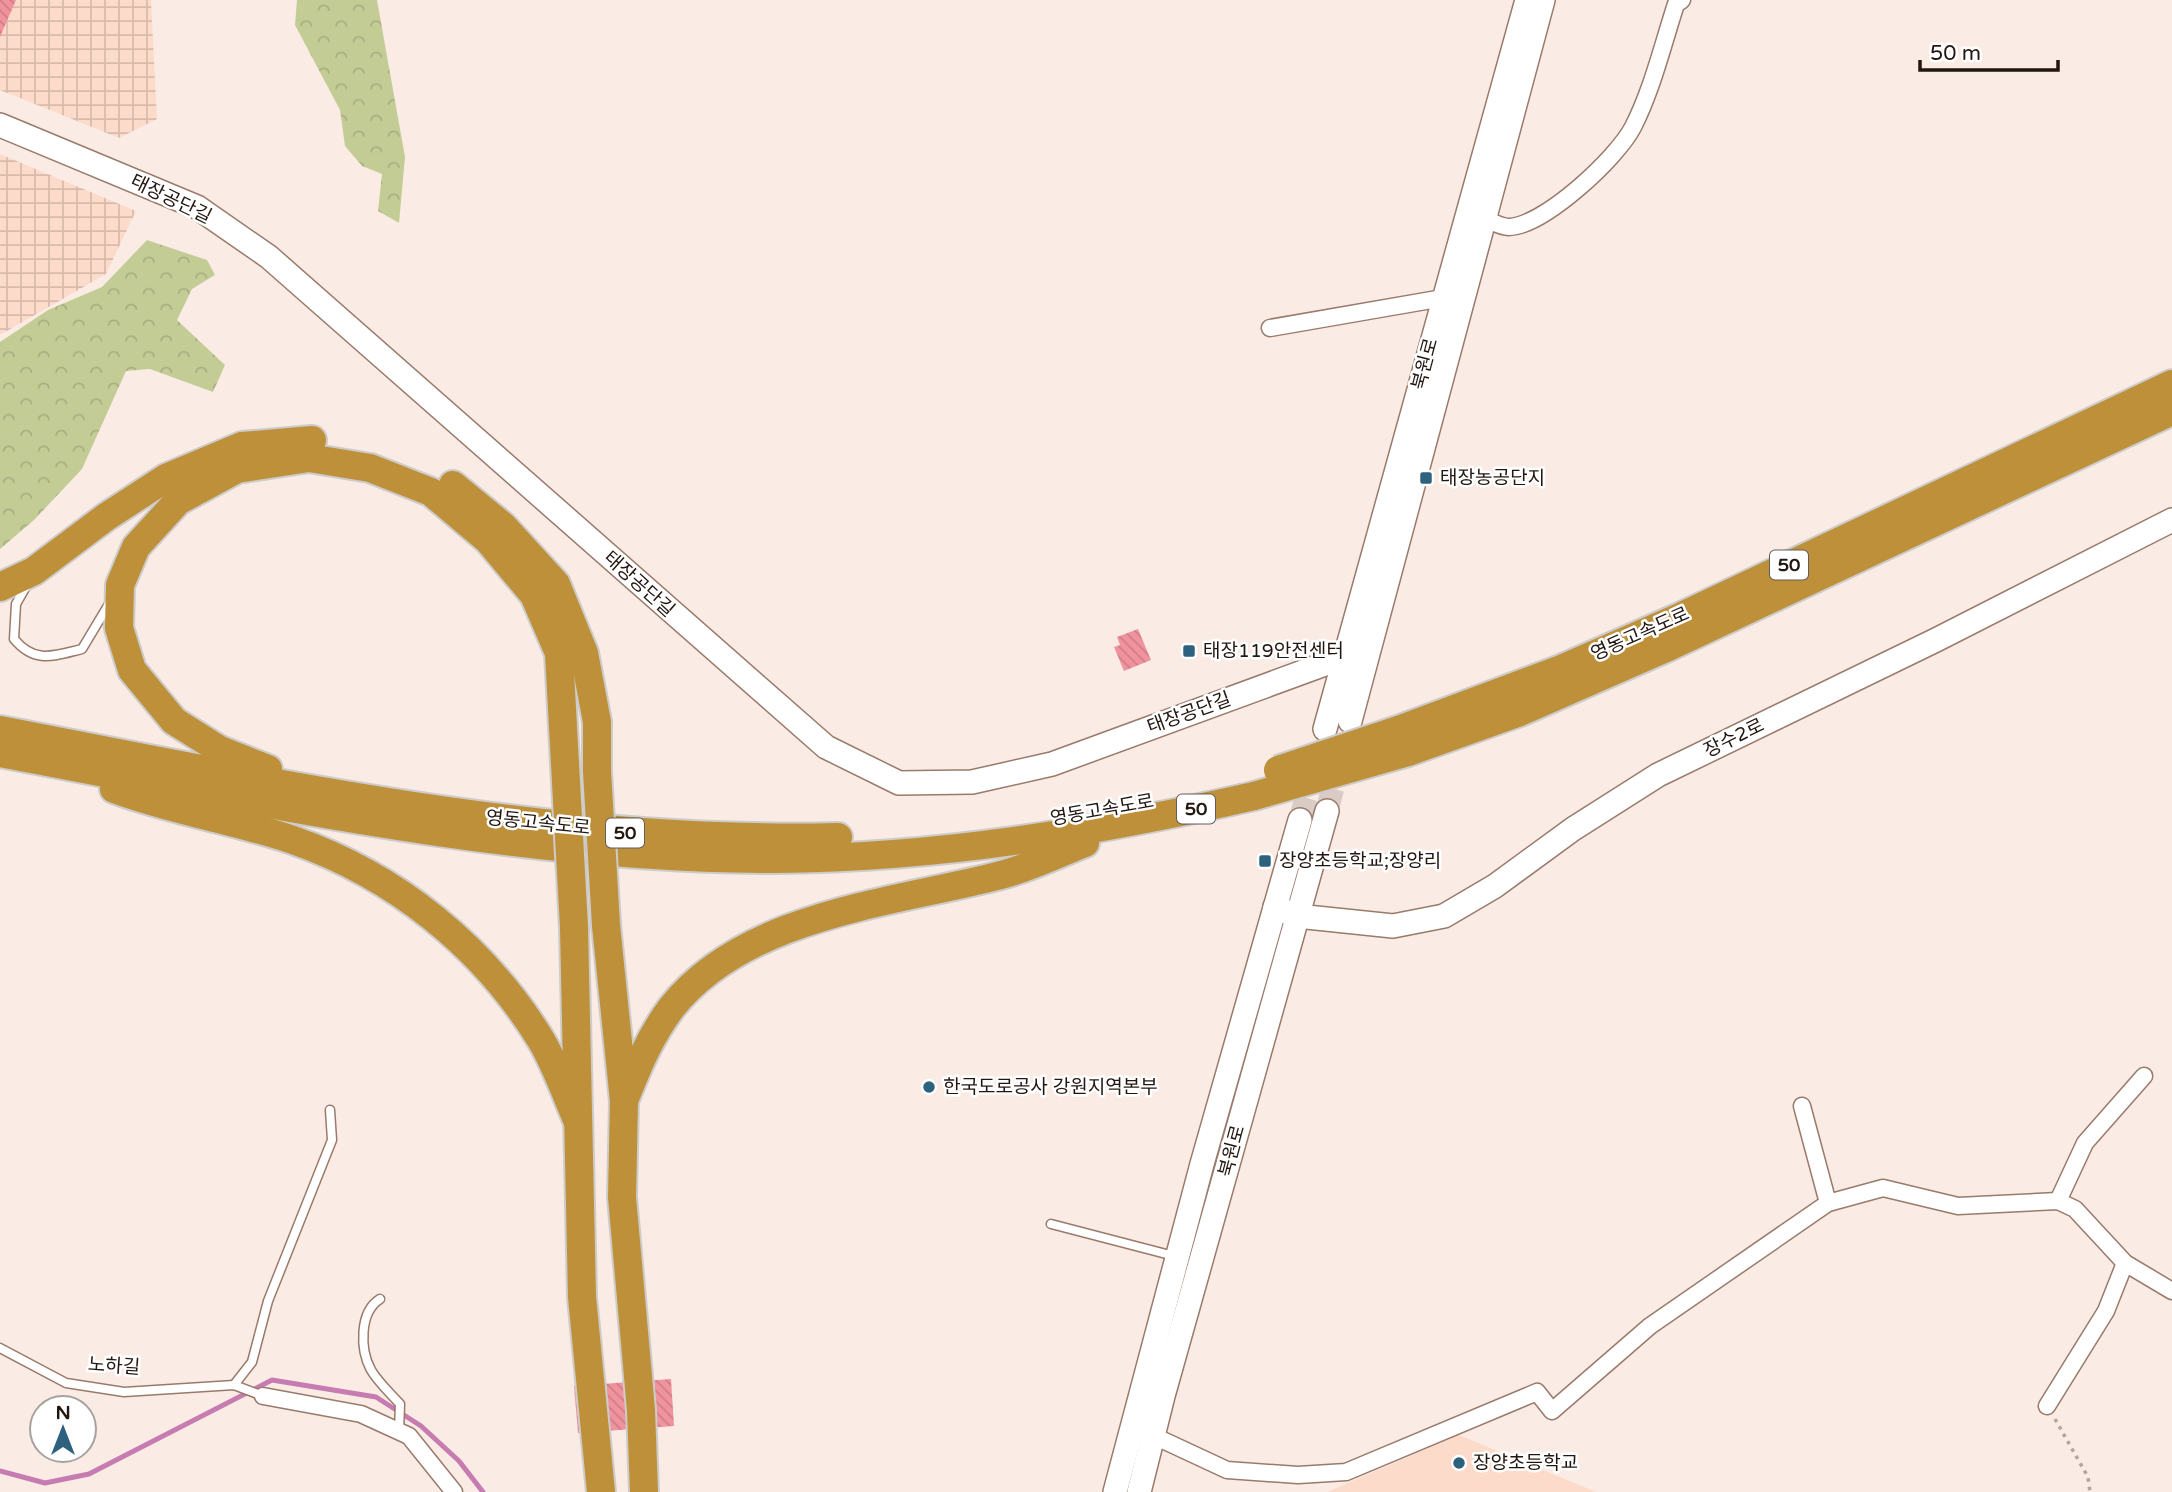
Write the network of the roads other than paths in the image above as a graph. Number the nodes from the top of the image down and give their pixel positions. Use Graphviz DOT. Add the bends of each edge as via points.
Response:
graph roads {
  1 [pos="1527,0"];
  2 [pos="1543,0"];
  3 [pos="1682,0"];
  4 [pos="0,125"];
  5 [pos="1483,218"];
  6 [pos="1453,300"];
  7 [pos="1270,328"];
  8 [pos="2172,384"];
  9 [pos="2172,411"];
  10 [pos="2172,520"];
  11 [pos="136,547"];
  12 [pos="34,571"];
  13 [pos="0,587"];
  14 [pos="1355,660"];
  15 [pos="1350,721"];
  16 [pos="1325,729"];
  17 [pos="0,730"];
  18 [pos="1403,741"];
  19 [pos="0,753"];
  20 [pos="36,760"];
  21 [pos="1253,787"];
  22 [pos="340,796"];
  23 [pos="1326,811"];
  24 [pos="1300,820"];
  25 [pos="1137,822"];
  26 [pos="1286,911"];
  27 [pos="2144,1076"];
  28 [pos="624,1101"];
  29 [pos="1802,1106"];
  30 [pos="330,1110"];
  31 [pos="578,1122"];
  32 [pos="2058,1201"];
  33 [pos="1828,1203"];
  34 [pos="1051,1224"];
  35 [pos="1177,1257"];
  36 [pos="1202,1263"];
  37 [pos="2125,1263"];
  38 [pos="2172,1290"];
  39 [pos="380,1299"];
  40 [pos="0,1348"];
  41 [pos="236,1386"];
  42 [pos="263,1396"];
  43 [pos="2047,1406"];
  44 [pos="399,1428"];
  45 [pos="1154,1436"];
  46 [pos="454,1492"];
  47 [pos="601,1492"];
  48 [pos="644,1492"];
  49 [pos="1115,1492"];
  50 [pos="1139,1492"];
  1 -- 6 [label="street, 북원로"];
  2 -- 5 [label="street, 북원로"];
  3 -- 5 [label="street" via="1676,4 1633,128 1608,161 1576,192 1539,215 1509,227"];
  4 -- 14 [label="street, 태장공단길" via="197,207 269,257 826,747 899,783 972,782 1052,764"];
  5 -- 6 [label="street, 북원로"];
  6 -- 7 [label="street"];
  6 -- 14 [label="street, 북원로"];
  8 -- 18 [label="highway, 영동고속도로 / 50"];
  9 -- 18 [label="highway, 영동고속도로 / 50" via="1520,712"];
  10 -- 26 [label="street, 장수2로" via="1658,775 1444,916 1392,926"];
  11 -- 12 [label="lane" via="82,649 48,657 26,653 14,639 16,604"];
  11 -- 22 [label="highway" via="120,585 119,628 132,670 174,721 220,750"];
  11 -- 31 [label="highway, bridge" via="178,501 237,469 309,458 370,468 431,492 488,540 534,595 559,653 574,927"];
  12 -- 13 [label="highway"];
  12 -- 28 [label="highway, bridge" via="166,478 242,446 312,440 378,452 442,476 503,526 556,584 584,653 597,722 606,925"];
  14 -- 15 [label="street, 북원로"];
  14 -- 16 [label="street, 북원로"];
  17 -- 22 [label="highway, 영동고속도로 / 50"];
  18 -- 21 [label="highway, 영동고속도로 / 50, bridge"];
  19 -- 20 [label="highway, 영동고속도로 / 50"];
  20 -- 25 [label="highway, 영동고속도로 / 50" via="392,824 653,855 776,859 895,854 997,845"];
  20 -- 31 [label="highway" via="132,796 295,841 402,892 439,921 511,994 542,1042"];
  21 -- 22 [label="highway, 영동고속도로 / 50" via="1084,815 888,835 751,839 643,835"];
  21 -- 25 [label="highway, 영동고속도로 / 50"];
  23 -- 26 [label="street, 북원로"];
  24 -- 26 [label="street, 북원로"];
  25 -- 28 [label="highway" via="1004,874 803,923 751,945 710,972 673,1006 645,1049"];
  26 -- 35 [label="street, 북원로"];
  26 -- 36 [label="street, 북원로"];
  27 -- 32 [label="street" via="2085,1143"];
  28 -- 48 [label="highway" via="622,1197"];
  29 -- 33 [label="street"];
  30 -- 41 [label="lane" via="332,1140 268,1301 253,1362"];
  31 -- 47 [label="highway" via="582,1297"];
  32 -- 33 [label="street" via="1958,1206 1884,1188"];
  32 -- 37 [label="street" via="2075,1209"];
  33 -- 45 [label="street" via="1650,1326 1552,1411 1538,1392 1346,1472 1310,1475 1227,1470"];
  34 -- 35 [label="lane"];
  35 -- 36 [label="street"];
  35 -- 49 [label="street, 북원로"];
  36 -- 45 [label="street, 북원로"];
  37 -- 38 [label="street"];
  37 -- 43 [label="street" via="2106,1311"];
  39 -- 44 [label="lane" via="364,1325 364,1349 370,1369 400,1404"];
  40 -- 41 [label="lane, 노하길" via="66,1383 124,1392"];
  41 -- 42 [label="lane"];
  42 -- 44 [label="street" via="361,1414"];
  44 -- 46 [label="street"];
  45 -- 50 [label="street, 북원로"];
}
